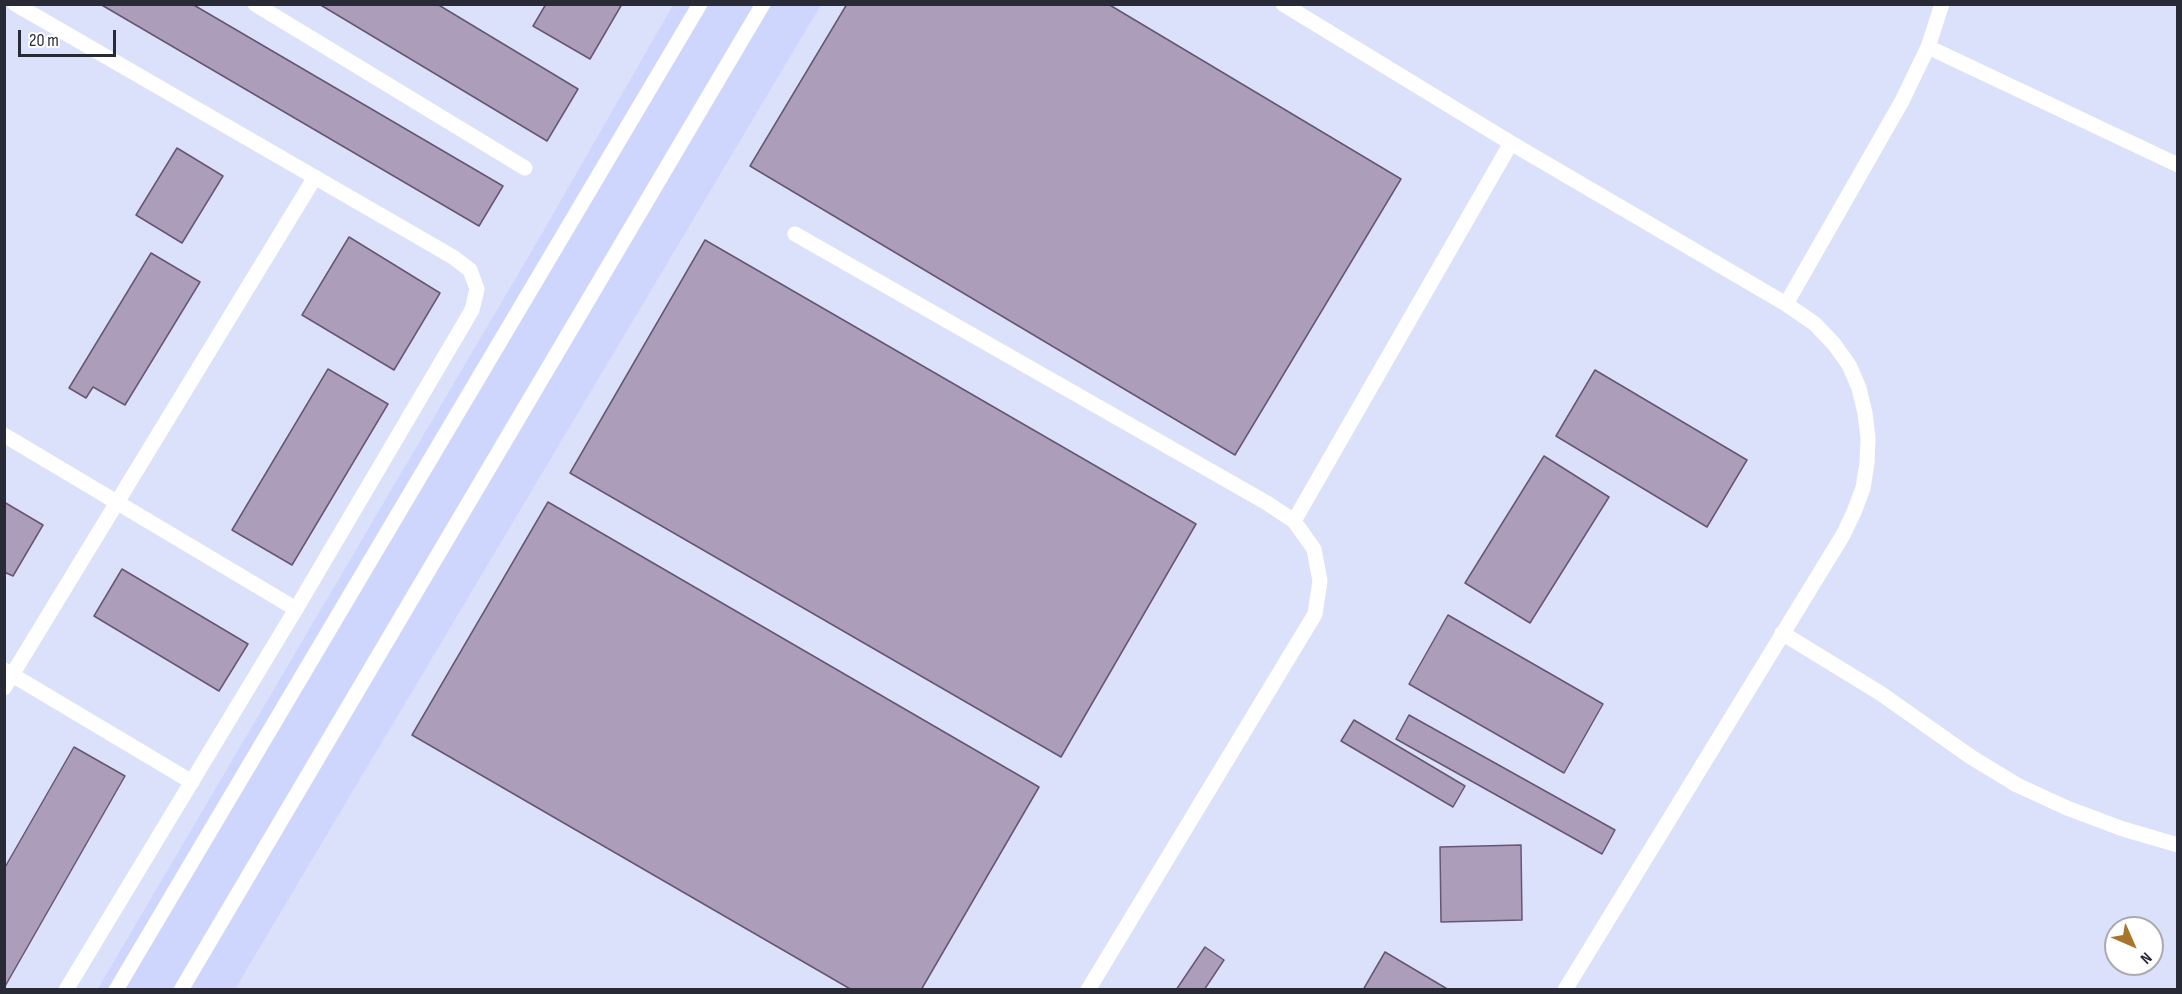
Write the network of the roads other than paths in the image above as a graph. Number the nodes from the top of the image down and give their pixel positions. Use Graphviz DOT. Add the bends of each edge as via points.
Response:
graph roads {
  1 [pos="15,4"];
  2 [pos="255,4"];
  3 [pos="700,4"];
  4 [pos="763,4"];
  5 [pos="1283,4"];
  6 [pos="1942,4"];
  7 [pos="1928,47"];
  8 [pos="1510,143"];
  9 [pos="2178,165"];
  10 [pos="525,168"];
  11 [pos="315,177"];
  12 [pos="795,234"];
  13 [pos="1786,304"];
  14 [pos="4,435"];
  15 [pos="117,502"];
  16 [pos="1294,521"];
  17 [pos="296,609"];
  18 [pos="1782,633"];
  19 [pos="7,678"];
  20 [pos="192,782"];
  21 [pos="2178,845"];
  22 [pos="66,990"];
  23 [pos="116,990"];
  24 [pos="181,990"];
  25 [pos="1088,990"];
  26 [pos="1565,990"];
  1 -- 11 [label="lane"];
  2 -- 10 [label="lane"];
  3 -- 23 [label="lane"];
  4 -- 24 [label="lane"];
  5 -- 8 [label="lane"];
  6 -- 7 [label="lane"];
  7 -- 9 [label="lane"];
  7 -- 13 [label="lane" via="1870,159"];
  8 -- 13 [label="lane"];
  8 -- 16 [label="lane"];
  11 -- 15 [label="lane"];
  11 -- 17 [label="lane" via="453,257 470,270 477,289 472,310"];
  12 -- 16 [label="lane"];
  13 -- 18 [label="lane" via="1815,324 1849,364 1859,388 1868,438 1863,488 1854,512"];
  14 -- 15 [label="lane"];
  15 -- 17 [label="lane"];
  15 -- 19 [label="lane"];
  16 -- 25 [label="lane" via="1314,549 1320,581 1315,614"];
  17 -- 20 [label="lane"];
  18 -- 21 [label="lane" via="2017,785 2114,826"];
  18 -- 26 [label="lane"];
  19 -- 20 [label="lane"];
  20 -- 22 [label="lane"];
}
